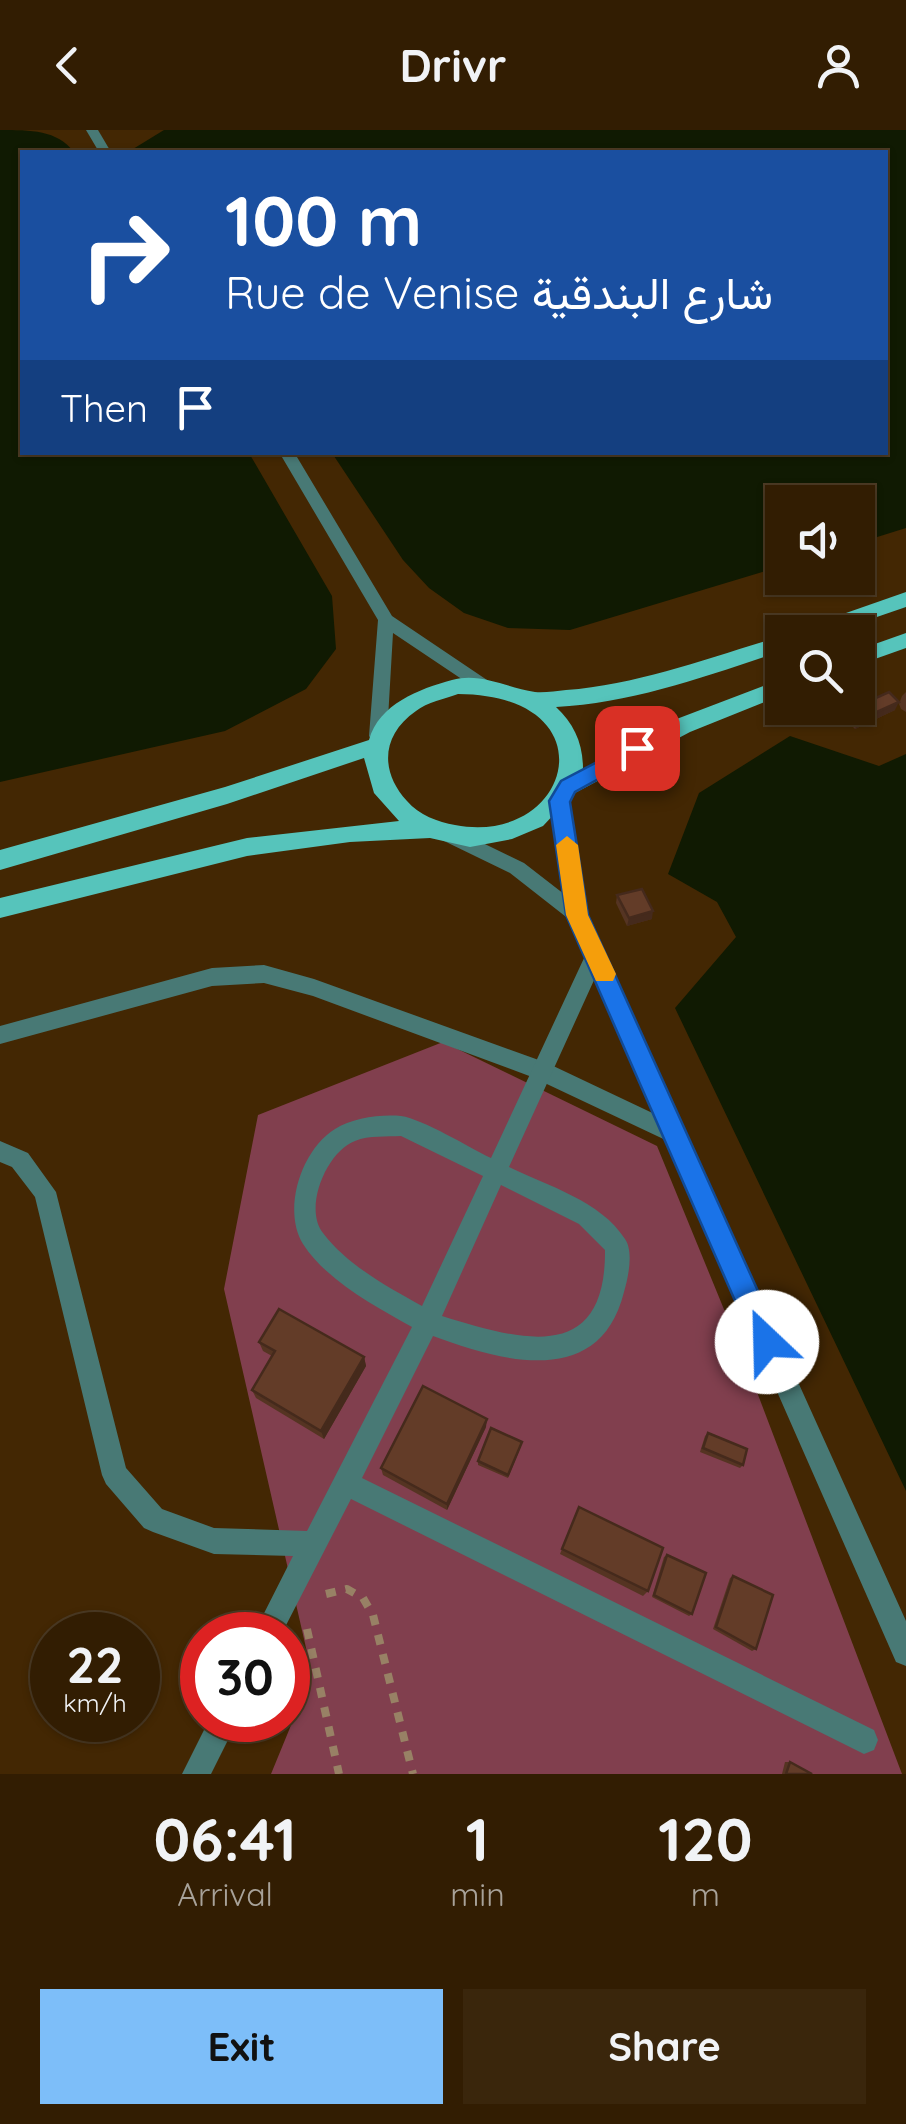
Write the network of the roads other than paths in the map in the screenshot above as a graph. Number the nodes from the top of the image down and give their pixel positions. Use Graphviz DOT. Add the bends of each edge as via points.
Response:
graph roads {
  1 [pos="288,455"];
  2 [pos="906,599"];
  3 [pos="861,615"];
  4 [pos="386,620"];
  5 [pos="906,640"];
  6 [pos="765,648"];
  7 [pos="875,652"];
  8 [pos="484,686"];
  9 [pos="765,694"];
  10 [pos="531,700"];
  11 [pos="377,741"];
  12 [pos="564,794"];
  13 [pos="438,830"];
  14 [pos="0,860"];
  15 [pos="0,908"];
  16 [pos="577,915"];
  17 [pos="596,954"];
  18 [pos="0,1034"];
  19 [pos="538,1070"];
  20 [pos="674,1134"];
  21 [pos="0,1151"];
  22 [pos="498,1170"];
  23 [pos="427,1322"];
  24 [pos="344,1482"];
  25 [pos="313,1544"];
  26 [pos="279,1612"];
  27 [pos="906,1652"];
  28 [pos="864,1740"];
  29 [pos="213,1742"];
  30 [pos="196,1774"];
  1 -- 4 [label="street"];
  2 -- 3 [label="main road"];
  4 -- 8 [label="street"];
  4 -- 11 [label="street"];
  5 -- 7 [label="main road"];
  6 -- 10 [label="main road" via="657,684 584,699"];
  8 -- 10 [label="main road"];
  8 -- 11 [label="main road" via="420,697 391,718"];
  9 -- 12 [label="main road" via="682,726"];
  10 -- 12 [label="main road" via="554,716 568,738 574,762"];
  11 -- 13 [label="main road" via="377,778 385,794 397,809"];
  11 -- 14 [label="main road" via="227,796"];
  12 -- 13 [label="main road" via="538,820 508,832"];
  12 -- 16 [label="street"];
  13 -- 15 [label="main road" via="247,847"];
  13 -- 16 [label="street" via="517,868"];
  16 -- 17 [label="street"];
  17 -- 19 [label="street"];
  17 -- 20 [label="street"];
  18 -- 19 [label="street" via="212,977 264,974"];
  19 -- 20 [label="street"];
  19 -- 22 [label="street"];
  20 -- 27 [label="street"];
  21 -- 25 [label="street" via="20,1160 45,1192 114,1475 153,1519 214,1541"];
  22 -- 23 [label="street"];
  22 -- 23 [label="street" via="586,1216 617,1246 618,1279 594,1332 566,1348 528,1348"];
  22 -- 23 [label="street" via="403,1126 361,1128 329,1143 305,1194 307,1231 336,1263"];
  23 -- 24 [label="street"];
  24 -- 25 [label="street"];
  24 -- 28 [label="street"];
  25 -- 26 [label="street"];
  29 -- 30 [label="street"];
}
